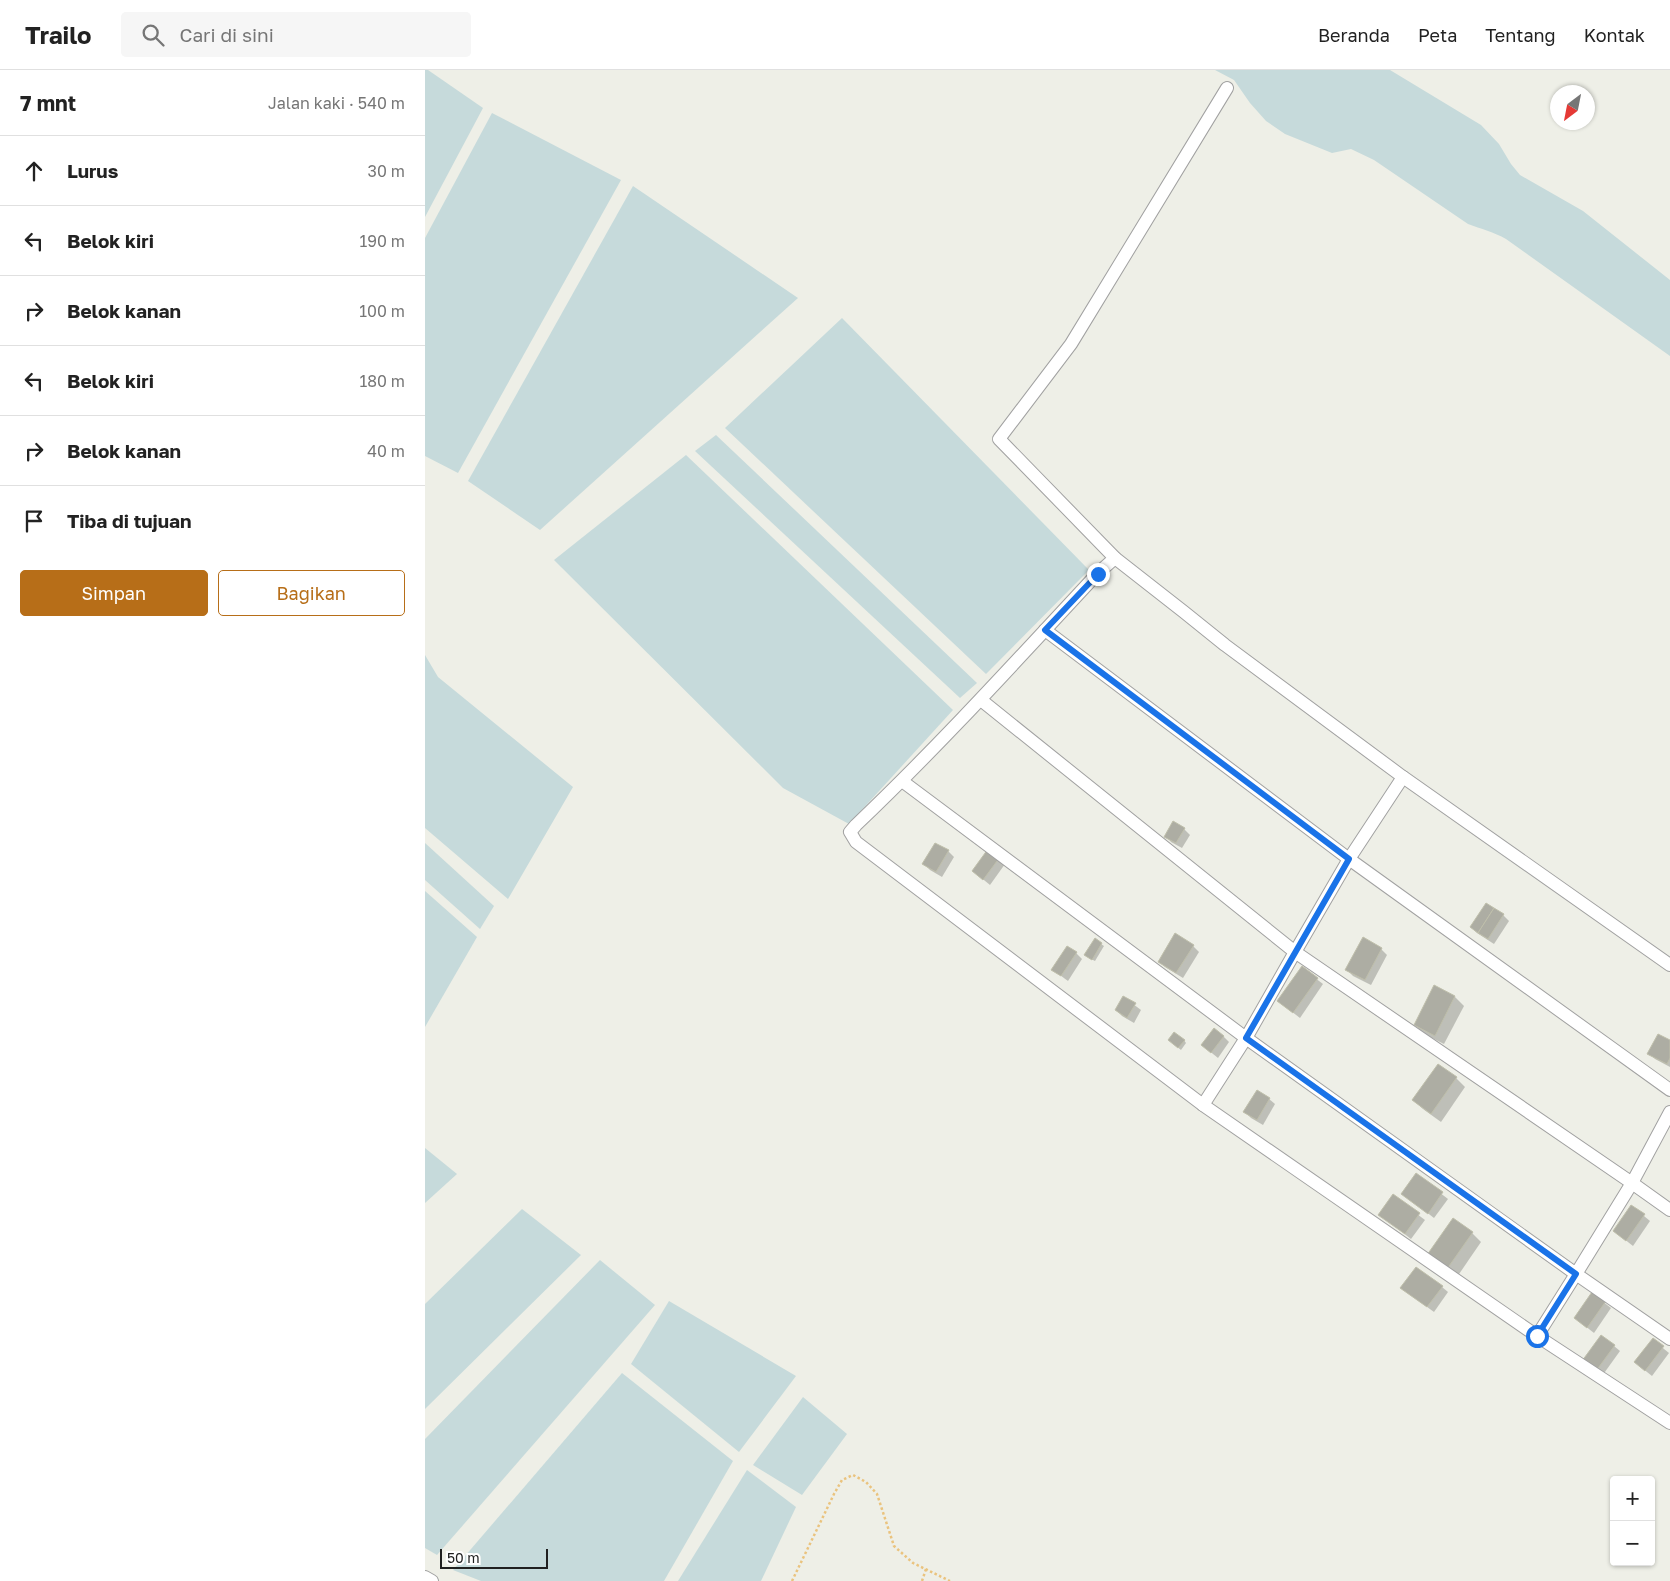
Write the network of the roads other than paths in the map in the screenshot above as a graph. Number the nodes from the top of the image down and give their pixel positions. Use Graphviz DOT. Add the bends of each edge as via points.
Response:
graph roads {
  1 [pos="1227,88"];
  2 [pos="1115,558"];
  3 [pos="1045,630"];
  4 [pos="981,700"];
  5 [pos="1403,778"];
  6 [pos="902,780"];
  7 [pos="1349,859"];
  8 [pos="1295,952"];
  9 [pos="1670,965"];
  10 [pos="1246,1038"];
  11 [pos="1670,1090"];
  12 [pos="1203,1105"];
  13 [pos="1670,1112"];
  14 [pos="1632,1183"];
  15 [pos="1670,1210"];
  16 [pos="1576,1274"];
  17 [pos="1537,1336"];
  18 [pos="1670,1340"];
  19 [pos="1670,1423"];
  20 [pos="425,1577"];
  21 [pos="432,1581"];
  1 -- 2 [label="street" via="1071,344 999,439"];
  2 -- 3 [label="street"];
  2 -- 5 [label="street"];
  3 -- 4 [label="street"];
  3 -- 7 [label="street"];
  4 -- 6 [label="street"];
  4 -- 8 [label="street"];
  5 -- 7 [label="street"];
  5 -- 9 [label="street"];
  6 -- 10 [label="street"];
  6 -- 12 [label="street" via="855,825 851,832 856,842"];
  7 -- 8 [label="street"];
  7 -- 11 [label="street"];
  8 -- 10 [label="street"];
  8 -- 14 [label="street"];
  10 -- 12 [label="street"];
  10 -- 16 [label="street"];
  12 -- 17 [label="street"];
  13 -- 14 [label="street"];
  14 -- 15 [label="street"];
  14 -- 16 [label="street"];
  16 -- 17 [label="street"];
  16 -- 18 [label="street"];
  17 -- 19 [label="street"];
  20 -- 21 [label="street"];
}
